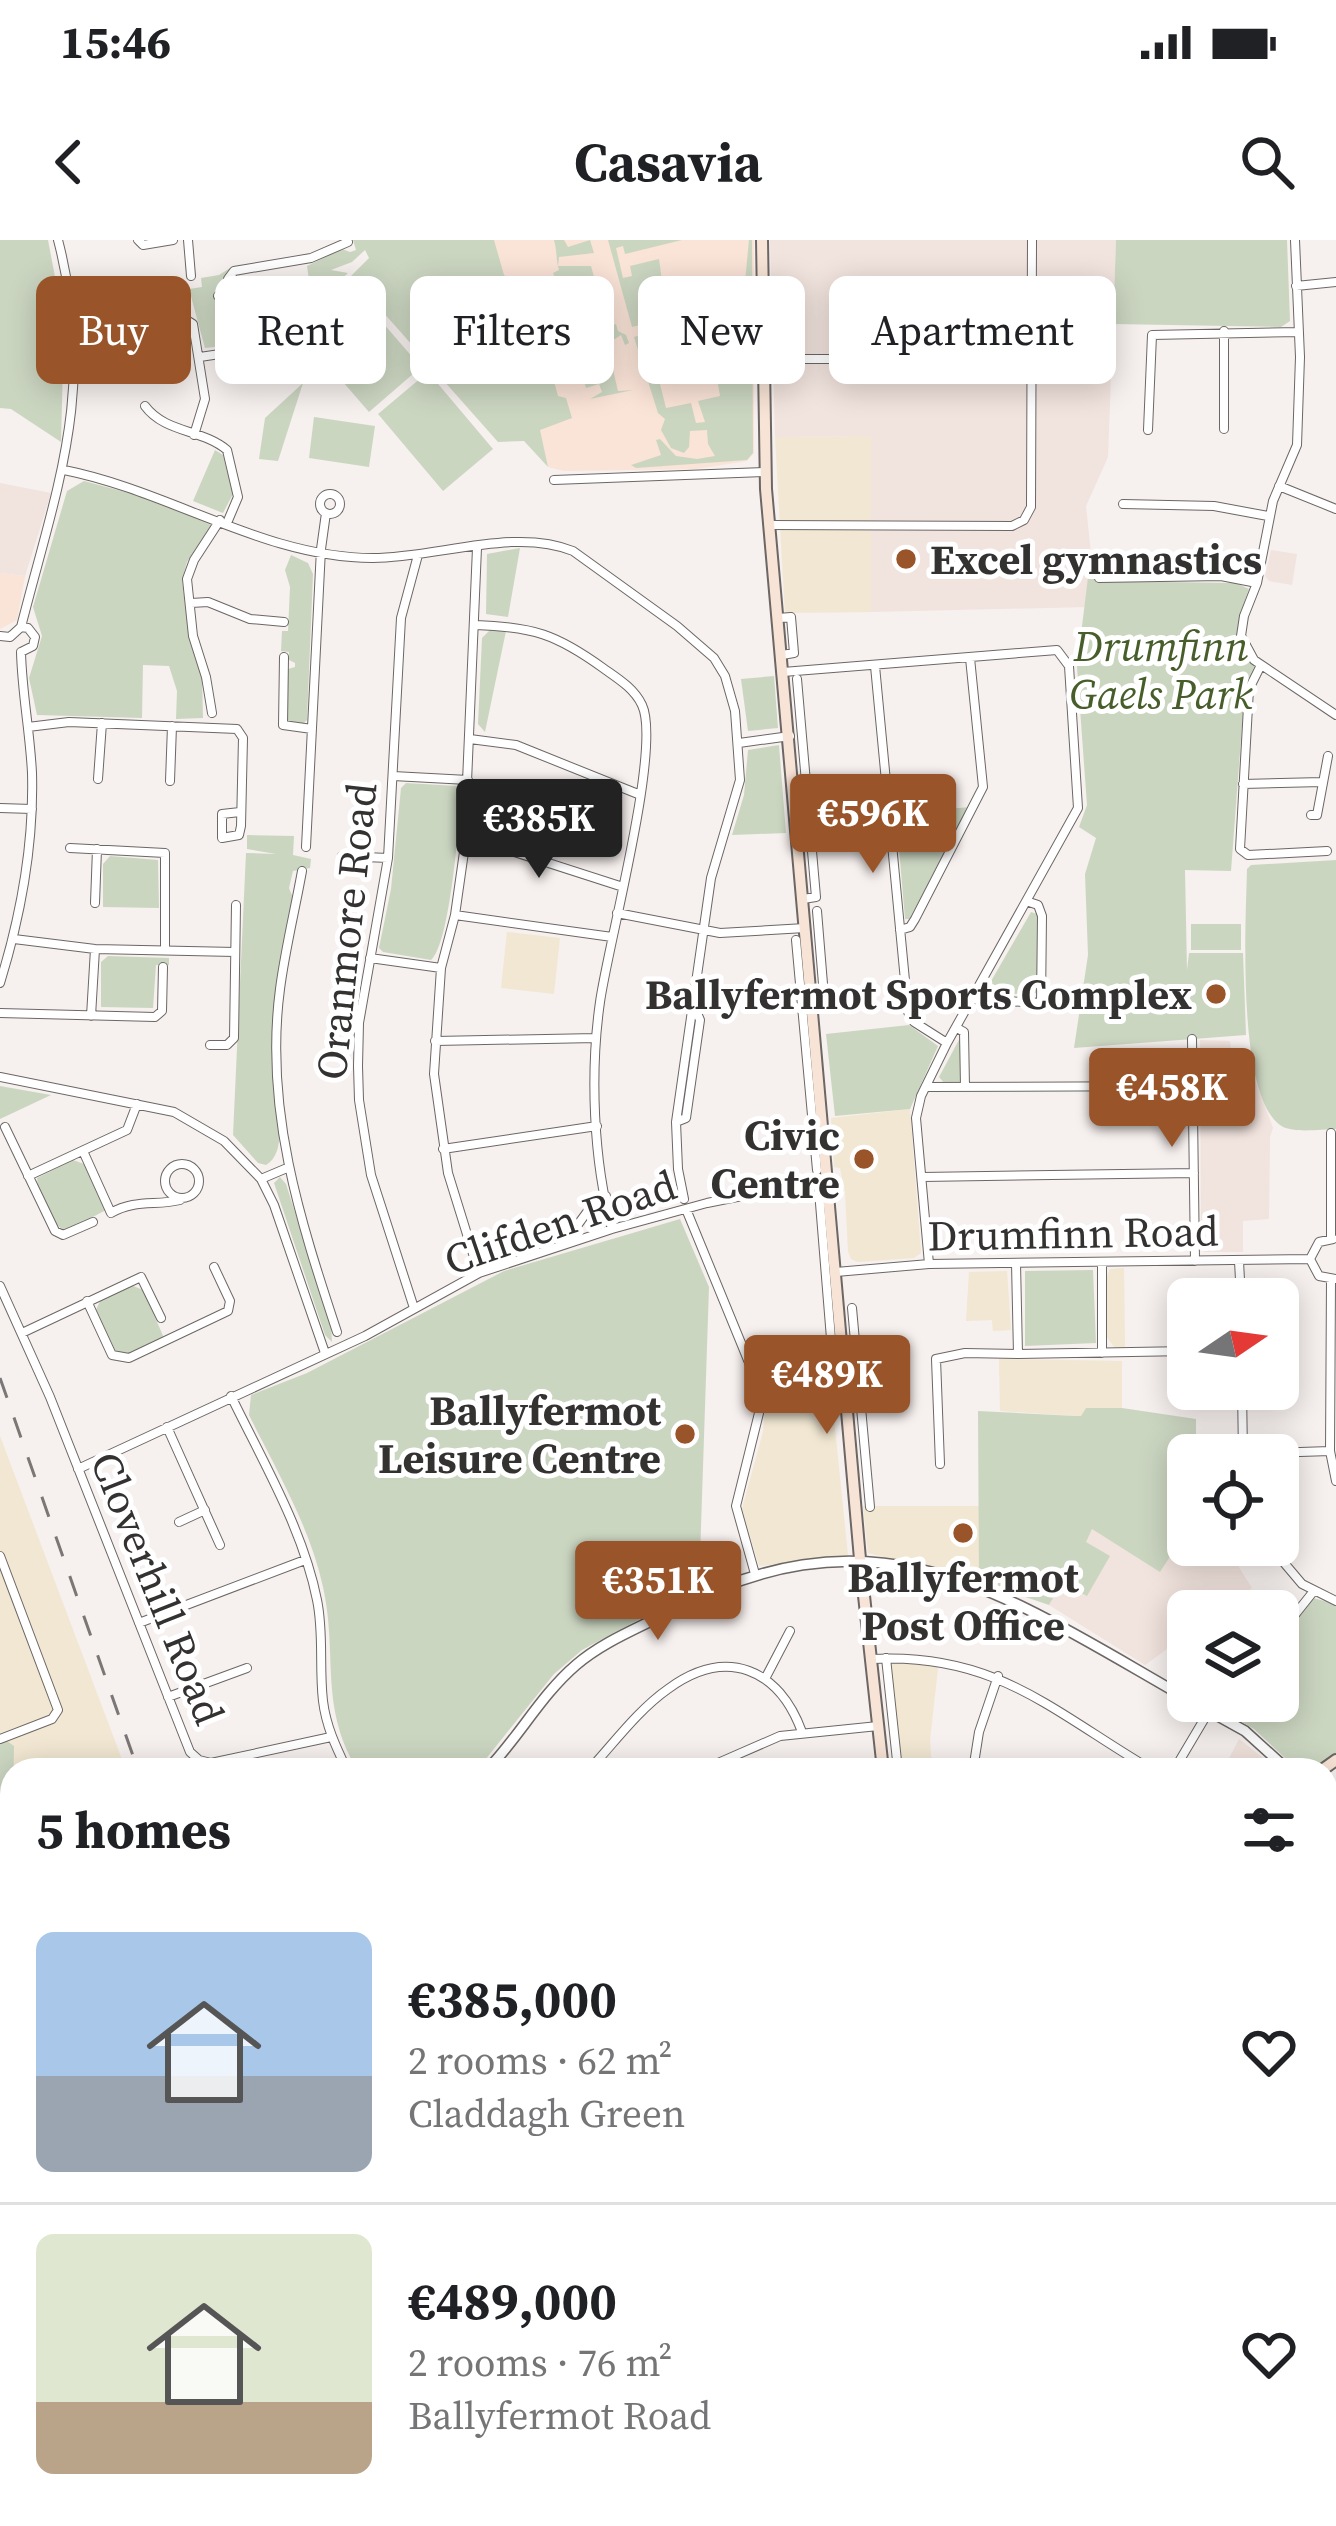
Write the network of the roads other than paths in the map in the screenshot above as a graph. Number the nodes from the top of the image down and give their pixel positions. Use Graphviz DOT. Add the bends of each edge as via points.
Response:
graph roads {
  1 [pos="58,240"];
  2 [pos="138,240"];
  3 [pos="173,240"];
  4 [pos="188,240"];
  5 [pos="762,240"];
  6 [pos="1032,240"];
  7 [pos="1295,240"];
  8 [pos="349,243"];
  9 [pos="191,275"];
  10 [pos="230,276"];
  11 [pos="762,276"];
  12 [pos="1032,276"];
  13 [pos="1336,282"];
  14 [pos="1296,286"];
  15 [pos="191,323"];
  16 [pos="1224,332"];
  17 [pos="1299,332"];
  18 [pos="215,355"];
  19 [pos="200,357"];
  20 [pos="763,384"];
  21 [pos="1031,384"];
  22 [pos="145,406"];
  23 [pos="1224,429"];
  24 [pos="1148,430"];
  25 [pos="194,435"];
  26 [pos="64,470"];
  27 [pos="765,472"];
  28 [pos="554,480"];
  29 [pos="1279,486"];
  30 [pos="1124,504"];
  31 [pos="1336,509"];
  32 [pos="326,513"];
  33 [pos="1268,516"];
  34 [pos="224,522"];
  35 [pos="770,525"];
  36 [pos="477,548"];
  37 [pos="418,555"];
  38 [pos="321,556"];
  39 [pos="1100,578"];
  40 [pos="1257,583"];
  41 [pos="191,603"];
  42 [pos="284,622"];
  43 [pos="476,625"];
  44 [pos="21,627"];
  45 [pos="5,636"];
  46 [pos="21,652"];
  47 [pos="970,658"];
  48 [pos="287,662"];
  49 [pos="1261,665"];
  50 [pos="875,666"];
  51 [pos="784,672"];
  52 [pos="797,680"];
  53 [pos="212,713"];
  54 [pos="1336,715"];
  55 [pos="794,717"];
  56 [pos="102,723"];
  57 [pos="172,726"];
  58 [pos="28,727"];
  59 [pos="312,729"];
  60 [pos="790,736"];
  61 [pos="470,739"];
  62 [pos="739,742"];
  63 [pos="1328,756"];
  64 [pos="393,776"];
  65 [pos="98,779"];
  66 [pos="468,780"];
  67 [pos="170,781"];
  68 [pos="1322,782"];
  69 [pos="1243,784"];
  70 [pos="638,794"];
  71 [pos="0,808"];
  72 [pos="32,809"];
  73 [pos="241,812"];
  74 [pos="1311,814"];
  75 [pos="803,816"];
  76 [pos="465,836"];
  77 [pos="548,836"];
  78 [pos="307,847"];
  79 [pos="70,848"];
  80 [pos="97,849"];
  81 [pos="1327,851"];
  82 [pos="342,856"];
  83 [pos="388,858"];
  84 [pos="541,859"];
  85 [pos="302,871"];
  86 [pos="622,887"];
  87 [pos="1029,902"];
  88 [pos="94,903"];
  89 [pos="236,905"];
  90 [pos="817,911"];
  91 [pos="617,913"];
  92 [pos="455,915"];
  93 [pos="806,928"];
  94 [pos="900,930"];
  95 [pos="701,931"];
  96 [pos="612,937"];
  97 [pos="14,939"];
  98 [pos="796,940"];
  99 [pos="94,949"];
  100 [pos="165,950"];
  101 [pos="236,952"];
  102 [pos="803,954"];
  103 [pos="370,958"];
  104 [pos="164,967"];
  105 [pos="441,968"];
  106 [pos="816,972"];
  107 [pos="0,983"];
  108 [pos="824,996"];
  109 [pos="973,999"];
  110 [pos="1080,1002"];
  111 [pos="1041,1004"];
  112 [pos="0,1013"];
  113 [pos="91,1016"];
  114 [pos="957,1028"];
  115 [pos="596,1038"];
  116 [pos="1192,1039"];
  117 [pos="435,1041"];
  118 [pos="947,1043"];
  119 [pos="210,1045"];
  120 [pos="811,1046"];
  121 [pos="0,1077"];
  122 [pos="1193,1086"];
  123 [pos="926,1087"];
  124 [pos="964,1088"];
  125 [pos="137,1104"];
  126 [pos="597,1126"];
  127 [pos="5,1127"];
  128 [pos="1331,1133"];
  129 [pos="443,1148"];
  130 [pos="82,1151"];
  131 [pos="287,1168"];
  132 [pos="1194,1173"];
  133 [pos="822,1174"];
  134 [pos="28,1176"];
  135 [pos="922,1177"];
  136 [pos="261,1179"];
  137 [pos="819,1191"];
  138 [pos="606,1196"];
  139 [pos="180,1201"];
  140 [pos="685,1204"];
  141 [pos="93,1222"];
  142 [pos="612,1229"];
  143 [pos="827,1235"];
  144 [pos="1334,1239"];
  145 [pos="573,1241"];
  146 [pos="1310,1259"];
  147 [pos="1195,1261"];
  148 [pos="1239,1261"];
  149 [pos="1102,1262"];
  150 [pos="1016,1263"];
  151 [pos="929,1264"];
  152 [pos="214,1267"];
  153 [pos="836,1272"];
  154 [pos="479,1273"];
  155 [pos="1240,1278"];
  156 [pos="1333,1280"];
  157 [pos="0,1286"];
  158 [pos="87,1301"];
  159 [pos="833,1304"];
  160 [pos="414,1308"];
  161 [pos="853,1309"];
  162 [pos="160,1318"];
  163 [pos="854,1329"];
  164 [pos="337,1332"];
  165 [pos="22,1333"];
  166 [pos="838,1339"];
  167 [pos="1167,1351"];
  168 [pos="325,1353"];
  169 [pos="1102,1353"];
  170 [pos="1018,1354"];
  171 [pos="833,1363"];
  172 [pos="1333,1364"];
  173 [pos="236,1394"];
  174 [pos="167,1427"];
  175 [pos="1330,1451"];
  176 [pos="1299,1452"];
  177 [pos="940,1464"];
  178 [pos="859,1466"];
  179 [pos="78,1469"];
  180 [pos="1336,1481"];
  181 [pos="870,1507"];
  182 [pos="205,1510"];
  183 [pos="179,1522"];
  184 [pos="220,1545"];
  185 [pos="0,1556"];
  186 [pos="860,1559"];
  187 [pos="305,1560"];
  188 [pos="1284,1566"];
  189 [pos="754,1574"];
  190 [pos="1313,1592"];
  191 [pos="1336,1601"];
  192 [pos="1299,1610"];
  193 [pos="139,1623"];
  194 [pos="790,1631"];
  195 [pos="886,1658"];
  196 [pos="871,1659"];
  197 [pos="247,1668"];
  198 [pos="998,1676"];
  199 [pos="766,1677"];
  200 [pos="1167,1687"];
  201 [pos="168,1697"];
  202 [pos="1202,1722"];
  203 [pos="1227,1722"];
  204 [pos="878,1726"];
  205 [pos="802,1732"];
  206 [pos="331,1737"];
  207 [pos="0,1739"];
  208 [pos="250,1755"];
  209 [pos="197,1758"];
  210 [pos="235,1758"];
  211 [pos="251,1758"];
  212 [pos="341,1758"];
  213 [pos="497,1758"];
  214 [pos="601,1758"];
  215 [pos="727,1758"];
  216 [pos="882,1758"];
  217 [pos="897,1758"];
  218 [pos="975,1758"];
  219 [pos="1132,1758"];
  220 [pos="1181,1758"];
  221 [pos="1276,1758"];
  1 -- 26 [label="street" via="75,354"];
  2 -- 3 [label="street"];
  4 -- 9 [label="street"];
  5 -- 11 [label="main road"];
  6 -- 12 [label="street"];
  7 -- 14 [label="street"];
  8 -- 10 [label="street"];
  13 -- 14 [label="street"];
  14 -- 17 [label="street"];
  15 -- 19 [label="street"];
  16 -- 17 [label="street"];
  16 -- 23 [label="street"];
  16 -- 24 [label="street" via="1151,335"];
  17 -- 29 [label="street" via="1297,445"];
  18 -- 19 [label="street"];
  19 -- 25 [label="street" via="205,399"];
  20 -- 27 [label="main road"];
  21 -- 35 [label="street" via="1031,507 1021,523"];
  22 -- 25 [label="street" via="156,421"];
  25 -- 34 [label="street" via="227,452 238,497"];
  26 -- 34 [label="street" via="130,485"];
  26 -- 44 [label="street"];
  27 -- 28 [label="street"];
  27 -- 35 [label="main road"];
  29 -- 31 [label="street"];
  29 -- 33 [label="street"];
  30 -- 33 [label="street"];
  32 -- 38 [label="street"];
  33 -- 40 [label="street"];
  34 -- 38 [label="street"];
  34 -- 41 [label="street" via="189,570"];
  35 -- 51 [label="main road"];
  36 -- 37 [label="street"];
  36 -- 43 [label="street"];
  36 -- 62 [label="street" via="537,541 573,551 677,626 725,676"];
  37 -- 38 [label="street"];
  37 -- 64 [label="street, Oranmore Road" via="401,618"];
  38 -- 59 [label="street"];
  39 -- 40 [label="street"];
  40 -- 49 [label="street" via="1241,636"];
  41 -- 42 [label="street"];
  41 -- 53 [label="street"];
  43 -- 61 [label="street"];
  43 -- 70 [label="street" via="554,635 632,690 648,739"];
  44 -- 45 [label="street"];
  44 -- 46 [label="street" via="35,637"];
  45 -- 46 [label="street"];
  46 -- 58 [label="street"];
  47 -- 50 [label="street"];
  47 -- 87 [label="street" via="1057,650 1066,658 1080,802"];
  47 -- 94 [label="street" via="982,787 915,919"];
  48 -- 59 [label="street" via="283,724"];
  49 -- 54 [label="street"];
  49 -- 69 [label="street" via="1250,688"];
  50 -- 51 [label="street"];
  50 -- 94 [label="street"];
  51 -- 55 [label="main road"];
  52 -- 55 [label="street"];
  55 -- 60 [label="main road"];
  55 -- 75 [label="street"];
  56 -- 57 [label="street"];
  56 -- 58 [label="street"];
  56 -- 65 [label="street"];
  57 -- 67 [label="street"];
  57 -- 73 [label="street" via="242,734"];
  58 -- 72 [label="street"];
  59 -- 78 [label="street"];
  60 -- 62 [label="street"];
  60 -- 75 [label="main road"];
  61 -- 66 [label="street"];
  61 -- 70 [label="street" via="517,745"];
  62 -- 95 [label="street" via="737,793"];
  63 -- 68 [label="street"];
  64 -- 66 [label="street"];
  64 -- 83 [label="street, Oranmore Road"];
  66 -- 76 [label="street"];
  68 -- 69 [label="street"];
  68 -- 74 [label="street"];
  69 -- 81 [label="street" via="1242,853"];
  70 -- 86 [label="street"];
  71 -- 72 [label="street"];
  72 -- 97 [label="street"];
  75 -- 93 [label="main road"];
  76 -- 84 [label="street"];
  76 -- 92 [label="street"];
  77 -- 84 [label="street"];
  79 -- 80 [label="street"];
  80 -- 88 [label="street"];
  80 -- 100 [label="street" via="165,853"];
  82 -- 83 [label="street"];
  83 -- 103 [label="street, Oranmore Road"];
  84 -- 86 [label="street"];
  85 -- 131 [label="street" via="280,991"];
  86 -- 91 [label="street"];
  87 -- 109 [label="street"];
  87 -- 111 [label="street" via="1042,916"];
  89 -- 101 [label="street"];
  90 -- 106 [label="street"];
  91 -- 95 [label="street"];
  91 -- 96 [label="street"];
  92 -- 96 [label="street"];
  92 -- 105 [label="street"];
  93 -- 95 [label="street"];
  93 -- 102 [label="main road"];
  94 -- 118 [label="street" via="910,1017"];
  95 -- 140 [label="street" via="691,1012 700,1020 686,1118 676,1122"];
  96 -- 115 [label="street"];
  97 -- 99 [label="street"];
  97 -- 107 [label="street"];
  98 -- 102 [label="street"];
  99 -- 100 [label="street"];
  99 -- 113 [label="street"];
  100 -- 101 [label="street"];
  101 -- 119 [label="street" via="233,1038"];
  102 -- 106 [label="main road"];
  102 -- 120 [label="street"];
  103 -- 105 [label="street"];
  103 -- 160 [label="street, Oranmore Road" via="359,1023 360,1113 374,1189"];
  104 -- 113 [label="street" via="160,1016"];
  105 -- 117 [label="street"];
  106 -- 108 [label="street"];
  106 -- 120 [label="main road"];
  109 -- 111 [label="street"];
  109 -- 114 [label="street"];
  110 -- 111 [label="street"];
  112 -- 113 [label="street"];
  114 -- 118 [label="street"];
  114 -- 124 [label="street" via="964,1032"];
  115 -- 117 [label="street"];
  115 -- 126 [label="street"];
  116 -- 122 [label="street"];
  117 -- 129 [label="street"];
  118 -- 123 [label="street"];
  120 -- 133 [label="main road"];
  121 -- 125 [label="street"];
  122 -- 124 [label="street"];
  122 -- 132 [label="street"];
  123 -- 124 [label="street"];
  123 -- 135 [label="street" via="916,1118"];
  125 -- 130 [label="street" via="127,1130"];
  125 -- 136 [label="street" via="208,1129"];
  126 -- 129 [label="street"];
  126 -- 138 [label="street"];
  127 -- 134 [label="street"];
  128 -- 144 [label="street"];
  129 -- 154 [label="street"];
  130 -- 134 [label="street"];
  130 -- 139 [label="street" via="111,1213"];
  131 -- 136 [label="street"];
  131 -- 164 [label="street"];
  132 -- 135 [label="street"];
  132 -- 147 [label="street"];
  133 -- 140 [label="street, Clifden Road"];
  133 -- 143 [label="main road"];
  134 -- 141 [label="street" via="56,1232"];
  135 -- 151 [label="street"];
  136 -- 168 [label="street"];
  137 -- 143 [label="street"];
  138 -- 142 [label="street"];
  138 -- 145 [label="street"];
  139 -- 139 [label="street" via="166,1171 184,1161 198,1189"];
  140 -- 142 [label="street, Clifden Road"];
  140 -- 189 [label="street" via="757,1382 759,1413 736,1506"];
  142 -- 145 [label="street, Clifden Road"];
  143 -- 153 [label="main road"];
  143 -- 159 [label="street"];
  144 -- 146 [label="street" via="1314,1247"];
  145 -- 154 [label="street, Clifden Road"];
  146 -- 148 [label="street, Drumfinn Road"];
  146 -- 156 [label="street" via="1314,1271"];
  147 -- 148 [label="street, Drumfinn Road"];
  147 -- 149 [label="street, Drumfinn Road"];
  148 -- 155 [label="street"];
  149 -- 150 [label="street, Drumfinn Road"];
  149 -- 169 [label="street"];
  150 -- 151 [label="street, Drumfinn Road"];
  150 -- 170 [label="street"];
  151 -- 153 [label="street, Drumfinn Road"];
  152 -- 158 [label="street" via="228,1311 129,1358 112,1355"];
  153 -- 159 [label="main road"];
  154 -- 160 [label="street, Clifden Road"];
  156 -- 172 [label="street"];
  157 -- 165 [label="street, Cloverhill Road"];
  158 -- 162 [label="street" via="141,1277"];
  158 -- 165 [label="street"];
  159 -- 166 [label="main road"];
  160 -- 168 [label="street, Clifden Road"];
  161 -- 163 [label="street"];
  163 -- 166 [label="street"];
  163 -- 178 [label="street"];
  165 -- 179 [label="street, Cloverhill Road"];
  166 -- 171 [label="street"];
  166 -- 178 [label="main road"];
  167 -- 169 [label="street"];
  168 -- 173 [label="street, Clifden Road"];
  169 -- 170 [label="street"];
  170 -- 177 [label="street" via="936,1359"];
  172 -- 175 [label="street"];
  173 -- 174 [label="street, Clifden Road"];
  173 -- 187 [label="street"];
  174 -- 179 [label="street, Clifden Road"];
  174 -- 182 [label="street"];
  175 -- 176 [label="street"];
  175 -- 180 [label="street"];
  178 -- 181 [label="street"];
  178 -- 186 [label="main road"];
  179 -- 193 [label="street, Cloverhill Road"];
  182 -- 183 [label="street"];
  182 -- 184 [label="street"];
  185 -- 207 [label="street" via="57,1708"];
  186 -- 189 [label="street"];
  186 -- 196 [label="main road"];
  186 -- 200 [label="street" via="922,1568 1022,1606"];
  187 -- 193 [label="street"];
  187 -- 206 [label="street" via="317,1598"];
  188 -- 190 [label="street"];
  189 -- 213 [label="street" via="591,1654"];
  190 -- 191 [label="street"];
  190 -- 192 [label="street"];
  193 -- 201 [label="street, Cloverhill Road"];
  194 -- 199 [label="street"];
  195 -- 196 [label="street"];
  195 -- 198 [label="street"];
  195 -- 217 [label="street"];
  196 -- 204 [label="main road"];
  197 -- 201 [label="street"];
  198 -- 218 [label="street"];
  198 -- 219 [label="street"];
  199 -- 205 [label="street"];
  199 -- 214 [label="street" via="722,1669 678,1683"];
  201 -- 209 [label="street, Cloverhill Road"];
  202 -- 220 [label="street"];
  203 -- 221 [label="street"];
  204 -- 205 [label="street"];
  204 -- 216 [label="main road"];
  205 -- 215 [label="street"];
  206 -- 208 [label="street, Cloverhill Road"];
  206 -- 212 [label="street"];
  208 -- 210 [label="street, Cloverhill Road"];
  208 -- 211 [label="street"];
}
